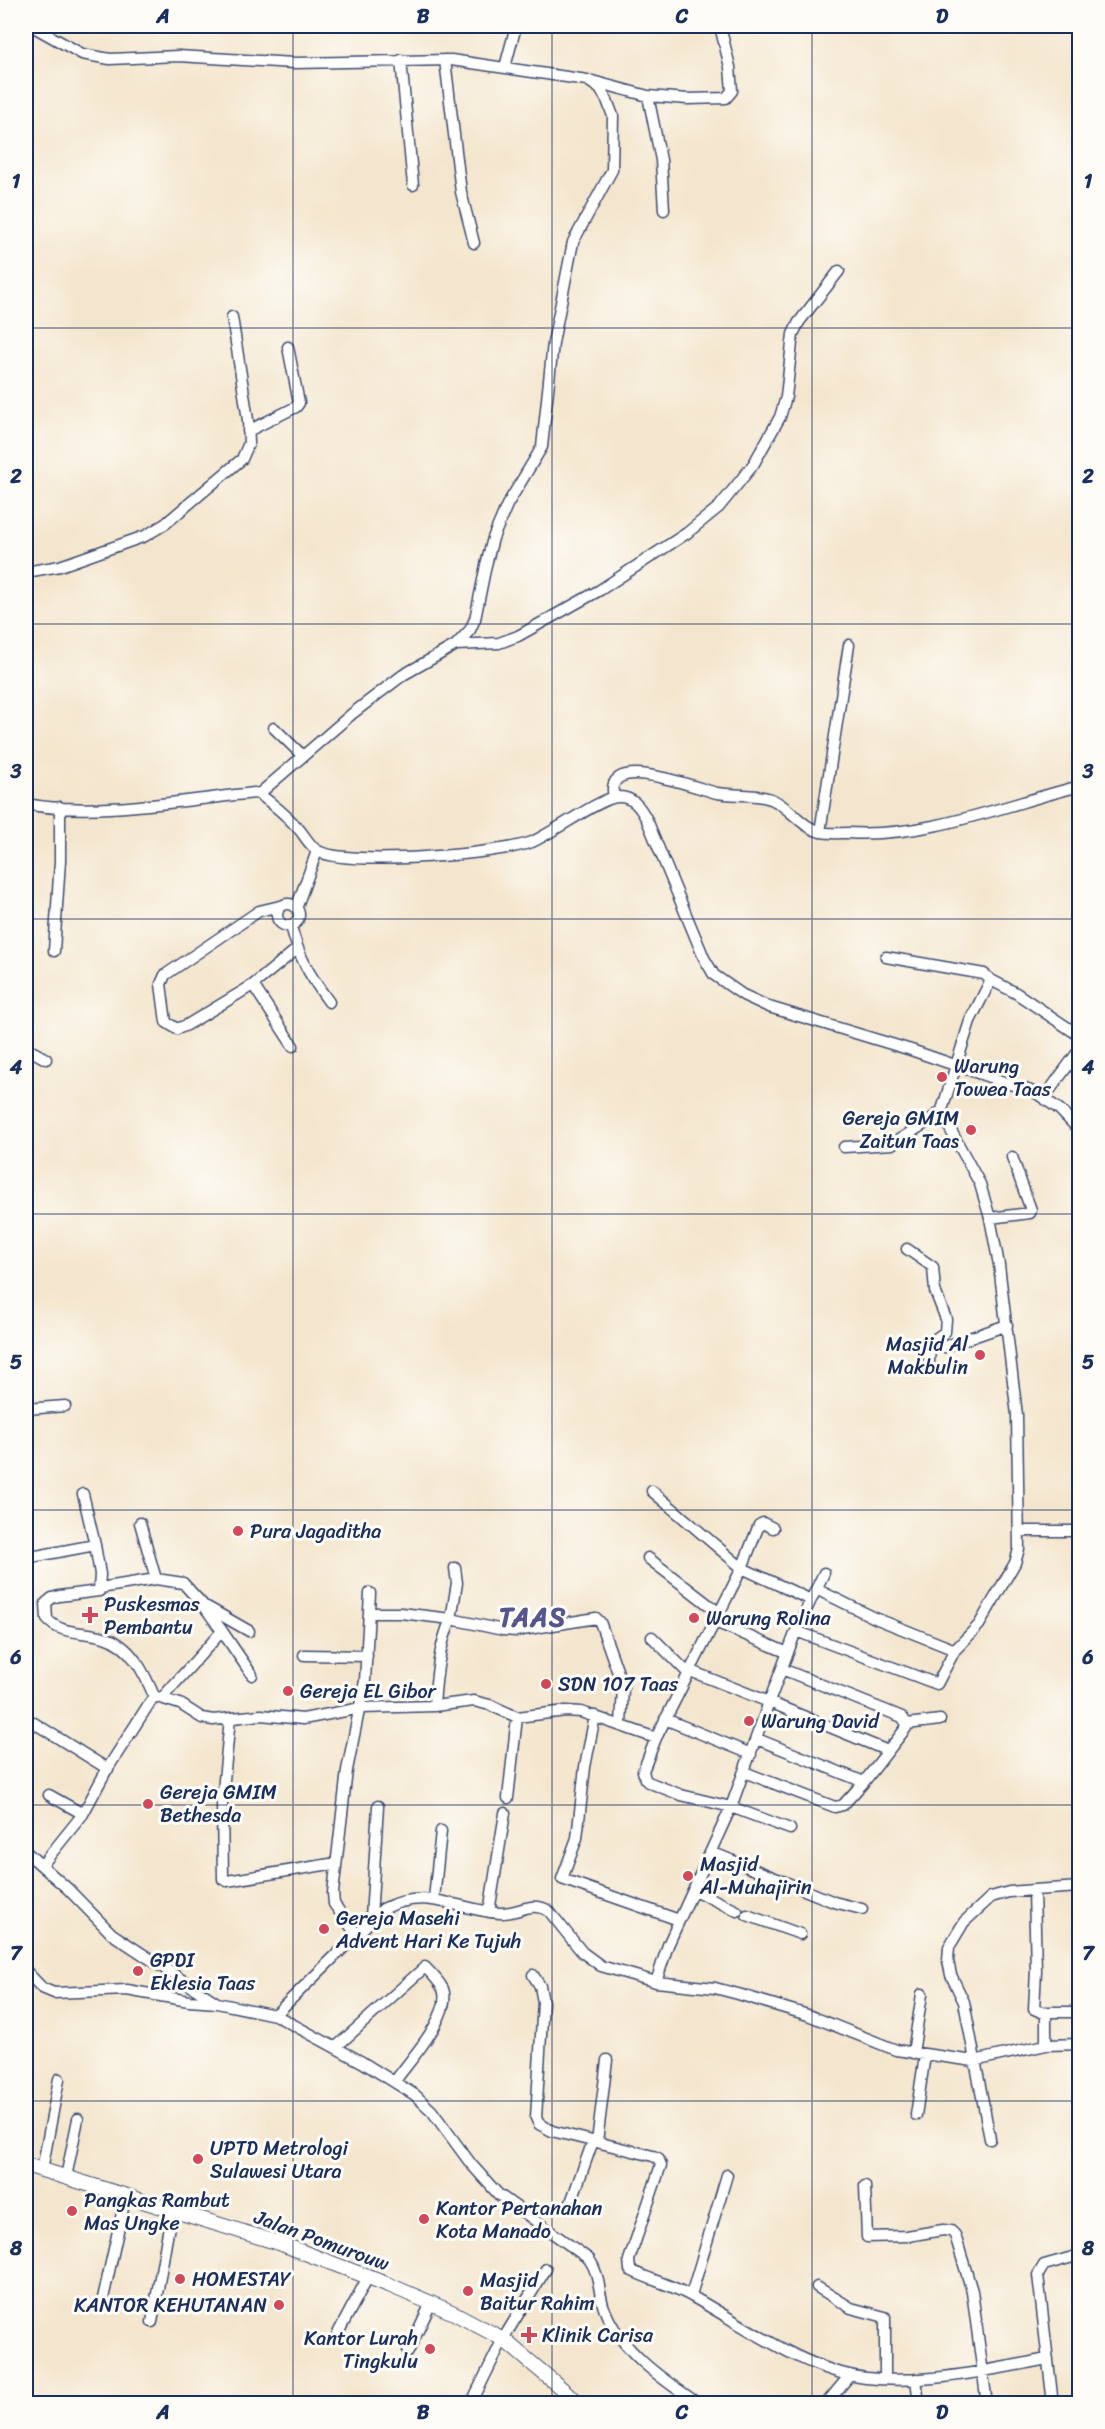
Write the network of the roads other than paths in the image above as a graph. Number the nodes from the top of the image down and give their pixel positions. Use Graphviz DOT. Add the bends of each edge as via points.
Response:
graph roads {
  1 [pos="32,26"];
  2 [pos="516,26"];
  3 [pos="720,26"];
  4 [pos="401,60"];
  5 [pos="445,60"];
  6 [pos="505,67"];
  7 [pos="587,80"];
  8 [pos="648,96"];
  9 [pos="413,185"];
  10 [pos="664,210"];
  11 [pos="474,243"];
  12 [pos="838,271"];
  13 [pos="232,317"];
  14 [pos="288,347"];
  15 [pos="248,431"];
  16 [pos="26,572"];
  17 [pos="456,645"];
  18 [pos="849,645"];
  19 [pos="274,728"];
  20 [pos="303,756"];
  21 [pos="1080,786"];
  22 [pos="259,794"];
  23 [pos="614,797"];
  24 [pos="26,804"];
  25 [pos="60,807"];
  26 [pos="820,832"];
  27 [pos="317,851"];
  28 [pos="280,906"];
  29 [pos="297,906"];
  30 [pos="291,926"];
  31 [pos="297,950"];
  32 [pos="54,951"];
  33 [pos="886,957"];
  34 [pos="991,980"];
  35 [pos="253,985"];
  36 [pos="329,1002"];
  37 [pos="1080,1036"];
  38 [pos="293,1046"];
  39 [pos="26,1048"];
  40 [pos="1080,1049"];
  41 [pos="45,1059"];
  42 [pos="958,1066"];
  43 [pos="1044,1098"];
  44 [pos="942,1110"];
  45 [pos="1080,1131"];
  46 [pos="844,1147"];
  47 [pos="1012,1157"];
  48 [pos="990,1218"];
  49 [pos="907,1249"];
  50 [pos="1007,1325"];
  51 [pos="934,1347"];
  52 [pos="924,1368"];
  53 [pos="65,1406"];
  54 [pos="26,1409"];
  55 [pos="652,1491"];
  56 [pos="82,1494"];
  57 [pos="140,1523"];
  58 [pos="773,1528"];
  59 [pos="1020,1531"];
  60 [pos="1080,1531"];
  61 [pos="95,1545"];
  62 [pos="26,1558"];
  63 [pos="648,1558"];
  64 [pos="455,1568"];
  65 [pos="742,1568"];
  66 [pos="824,1573"];
  67 [pos="156,1579"];
  68 [pos="100,1588"];
  69 [pos="816,1589"];
  70 [pos="370,1593"];
  71 [pos="811,1600"];
  72 [pos="204,1606"];
  73 [pos="369,1613"];
  74 [pos="716,1617"];
  75 [pos="452,1619"];
  76 [pos="222,1631"];
  77 [pos="249,1631"];
  78 [pos="796,1632"];
  79 [pos="652,1637"];
  80 [pos="955,1650"];
  81 [pos="788,1653"];
  82 [pos="304,1655"];
  83 [pos="367,1656"];
  84 [pos="782,1669"];
  85 [pos="688,1671"];
  86 [pos="252,1675"];
  87 [pos="158,1697"];
  88 [pos="769,1702"];
  89 [pos="434,1706"];
  90 [pos="361,1708"];
  91 [pos="595,1716"];
  92 [pos="517,1717"];
  93 [pos="26,1718"];
  94 [pos="230,1718"];
  95 [pos="665,1719"];
  96 [pos="940,1720"];
  97 [pos="907,1724"];
  98 [pos="621,1725"];
  99 [pos="656,1738"];
  100 [pos="757,1739"];
  101 [pos="888,1751"];
  102 [pos="751,1754"];
  103 [pos="106,1772"];
  104 [pos="744,1772"];
  105 [pos="864,1782"];
  106 [pos="49,1795"];
  107 [pos="508,1798"];
  108 [pos="378,1806"];
  109 [pos="731,1807"];
  110 [pos="505,1813"];
  111 [pos="83,1814"];
  112 [pos="790,1829"];
  113 [pos="441,1831"];
  114 [pos="26,1852"];
  115 [pos="711,1852"];
  116 [pos="336,1863"];
  117 [pos="42,1865"];
  118 [pos="1080,1887"];
  119 [pos="1034,1890"];
  120 [pos="692,1894"];
  121 [pos="434,1899"];
  122 [pos="862,1909"];
  123 [pos="489,1912"];
  124 [pos="371,1918"];
  125 [pos="679,1920"];
  126 [pos="801,1934"];
  127 [pos="357,1935"];
  128 [pos="26,1971"];
  129 [pos="533,1976"];
  130 [pos="656,1982"];
  131 [pos="922,1994"];
  132 [pos="217,2002"];
  133 [pos="1044,2012"];
  134 [pos="1080,2012"];
  135 [pos="275,2015"];
  136 [pos="1080,2044"];
  137 [pos="1046,2045"];
  138 [pos="336,2047"];
  139 [pos="919,2054"];
  140 [pos="607,2060"];
  141 [pos="974,2061"];
  142 [pos="59,2079"];
  143 [pos="395,2081"];
  144 [pos="916,2115"];
  145 [pos="78,2119"];
  146 [pos="990,2139"];
  147 [pos="595,2142"];
  148 [pos="26,2166"];
  149 [pos="42,2170"];
  150 [pos="727,2175"];
  151 [pos="66,2177"];
  152 [pos="865,2186"];
  153 [pos="126,2195"];
  154 [pos="569,2208"];
  155 [pos="172,2209"];
  156 [pos="1080,2255"];
  157 [pos="546,2269"];
  158 [pos="368,2277"];
  159 [pos="817,2287"];
  160 [pos="691,2295"];
  161 [pos="102,2303"];
  162 [pos="430,2303"];
  163 [pos="152,2322"];
  164 [pos="336,2337"];
  165 [pos="503,2339"];
  166 [pos="408,2352"];
  167 [pos="1048,2359"];
  168 [pos="984,2371"];
  169 [pos="850,2375"];
  170 [pos="885,2379"];
  171 [pos="916,2379"];
  172 [pos="471,2403"];
  173 [pos="580,2403"];
  174 [pos="699,2403"];
  175 [pos="826,2403"];
  176 [pos="919,2403"];
  177 [pos="987,2403"];
  178 [pos="1053,2403"];
  1 -- 4 [label="street" via="82,54 110,59 178,56 294,63"];
  2 -- 6 [label="street"];
  3 -- 8 [label="street" via="733,81 730,95 714,100"];
  4 -- 5 [label="street"];
  4 -- 9 [label="street"];
  5 -- 6 [label="street"];
  5 -- 11 [label="street" via="461,192"];
  6 -- 7 [label="street"];
  7 -- 8 [label="street"];
  7 -- 17 [label="street" via="600,89 613,116 612,170 573,242 553,343 542,447 507,505 488,556 477,616"];
  8 -- 10 [label="street" via="661,160"];
  12 -- 17 [label="street" via="793,334 780,417 753,465 719,507 687,533 600,590 518,636 499,643"];
  13 -- 15 [label="street"];
  14 -- 15 [label="street" via="298,403"];
  15 -- 16 [label="street" via="249,443 242,459 165,524 145,536 85,558"];
  17 -- 20 [label="street" via="404,675"];
  18 -- 26 [label="street"];
  19 -- 20 [label="street"];
  20 -- 22 [label="street"];
  21 -- 26 [label="street" via="922,829 878,834"];
  22 -- 25 [label="street"];
  22 -- 27 [label="street" via="296,826"];
  23 -- 26 [label="street" via="613,783 624,775 648,775 720,793 775,800"];
  23 -- 27 [label="street" via="519,846 364,858"];
  23 -- 42 [label="street" via="627,797 642,811 694,940 714,975 726,985 769,1007"];
  24 -- 25 [label="street"];
  25 -- 32 [label="street"];
  27 -- 29 [label="street"];
  28 -- 29 [label="street"];
  28 -- 30 [label="street" via="280,923"];
  28 -- 35 [label="street" via="259,911 165,975 161,984 166,1022 177,1029 187,1025"];
  29 -- 30 [label="street" via="300,918"];
  30 -- 31 [label="street"];
  31 -- 35 [label="street"];
  31 -- 36 [label="street" via="305,969"];
  33 -- 34 [label="street" via="984,974"];
  34 -- 37 [label="street"];
  34 -- 42 [label="street" via="970,1021"];
  35 -- 38 [label="street"];
  39 -- 41 [label="street"];
  40 -- 43 [label="street"];
  42 -- 43 [label="street"];
  42 -- 44 [label="street"];
  43 -- 45 [label="street"];
  44 -- 46 [label="street" via="892,1144"];
  44 -- 48 [label="street" via="980,1184"];
  47 -- 48 [label="street" via="1032,1210"];
  48 -- 50 [label="street"];
  49 -- 51 [label="street" via="934,1270 935,1292 946,1322 945,1332 935,1340"];
  50 -- 51 [label="street"];
  50 -- 59 [label="street" via="1017,1415"];
  51 -- 52 [label="street" via="929,1349"];
  53 -- 54 [label="street"];
  55 -- 65 [label="street"];
  56 -- 61 [label="street"];
  57 -- 67 [label="street"];
  58 -- 65 [label="street" via="759,1525"];
  59 -- 60 [label="street"];
  59 -- 80 [label="street" via="1015,1563 979,1625"];
  61 -- 62 [label="street"];
  61 -- 68 [label="street"];
  63 -- 74 [label="street"];
  64 -- 75 [label="street" via="458,1583"];
  65 -- 71 [label="street"];
  65 -- 74 [label="street"];
  66 -- 69 [label="street"];
  67 -- 68 [label="street"];
  67 -- 72 [label="street" via="183,1583"];
  68 -- 87 [label="street" via="95,1593 52,1598 46,1603 47,1619 56,1626 105,1637 120,1645 136,1660"];
  69 -- 71 [label="street"];
  69 -- 80 [label="street"];
  70 -- 73 [label="street"];
  71 -- 78 [label="street"];
  72 -- 76 [label="street"];
  72 -- 77 [label="street"];
  73 -- 75 [label="street"];
  73 -- 83 [label="street"];
  74 -- 81 [label="street"];
  74 -- 85 [label="street"];
  75 -- 89 [label="street" via="439,1662"];
  75 -- 98 [label="street" via="516,1631 596,1618 622,1681"];
  76 -- 86 [label="street"];
  76 -- 87 [label="street"];
  78 -- 80 [label="street" via="933,1684 940,1680"];
  78 -- 81 [label="street"];
  79 -- 85 [label="street"];
  81 -- 84 [label="street"];
  82 -- 83 [label="street"];
  83 -- 90 [label="street"];
  84 -- 88 [label="street"];
  84 -- 97 [label="street" via="902,1717"];
  85 -- 88 [label="street"];
  85 -- 95 [label="street"];
  87 -- 94 [label="street" via="180,1704 202,1718"];
  87 -- 103 [label="street"];
  88 -- 100 [label="street"];
  88 -- 101 [label="street"];
  89 -- 90 [label="street"];
  89 -- 92 [label="street" via="481,1702"];
  90 -- 94 [label="street" via="303,1719"];
  90 -- 116 [label="street" via="347,1770"];
  91 -- 92 [label="street" via="566,1711"];
  91 -- 98 [label="street"];
  91 -- 125 [label="street" via="579,1823 562,1879"];
  92 -- 107 [label="street"];
  93 -- 103 [label="street"];
  94 -- 116 [label="street" via="222,1801 225,1881"];
  95 -- 99 [label="street"];
  95 -- 102 [label="street"];
  96 -- 97 [label="street"];
  97 -- 101 [label="street"];
  98 -- 99 [label="street"];
  99 -- 109 [label="street" via="643,1771 645,1779 681,1795"];
  100 -- 102 [label="street"];
  100 -- 105 [label="street"];
  101 -- 105 [label="street"];
  102 -- 104 [label="street"];
  103 -- 111 [label="street"];
  104 -- 105 [label="street" via="835,1807 843,1805"];
  104 -- 109 [label="street"];
  106 -- 111 [label="street"];
  108 -- 124 [label="street"];
  109 -- 112 [label="street"];
  109 -- 115 [label="street"];
  110 -- 123 [label="street"];
  111 -- 117 [label="street"];
  113 -- 121 [label="street"];
  114 -- 117 [label="street"];
  115 -- 120 [label="street"];
  115 -- 122 [label="street" via="834,1902"];
  116 -- 127 [label="street" via="334,1904"];
  117 -- 132 [label="street" via="112,1934"];
  118 -- 119 [label="street"];
  119 -- 133 [label="street" via="1034,2009"];
  119 -- 141 [label="street" via="999,1895 979,1906 948,1947 953,1980 964,2002"];
  120 -- 125 [label="street"];
  120 -- 126 [label="street"];
  121 -- 123 [label="street"];
  121 -- 124 [label="street" via="393,1904"];
  123 -- 130 [label="street" via="542,1906 590,1960"];
  124 -- 127 [label="street"];
  125 -- 130 [label="street"];
  127 -- 135 [label="street"];
  128 -- 132 [label="street" via="42,1988 54,1993 127,1990"];
  129 -- 147 [label="street" via="543,2002 536,2118 542,2128"];
  130 -- 139 [label="street" via="738,1994 808,2015 873,2042"];
  131 -- 139 [label="street"];
  132 -- 135 [label="street"];
  133 -- 134 [label="street"];
  133 -- 137 [label="street"];
  135 -- 138 [label="street"];
  136 -- 137 [label="street"];
  137 -- 141 [label="street"];
  138 -- 143 [label="street"];
  138 -- 143 [label="street" via="425,1967 443,1989 445,2002 430,2034"];
  139 -- 141 [label="street"];
  139 -- 144 [label="street"];
  140 -- 147 [label="street"];
  141 -- 146 [label="street"];
  142 -- 149 [label="street"];
  143 -- 174 [label="street" via="432,2111 498,2194 589,2259 595,2266 604,2309 614,2328 636,2355"];
  145 -- 151 [label="street"];
  147 -- 154 [label="street"];
  147 -- 160 [label="street" via="658,2158 660,2172 629,2266"];
  148 -- 149 [label="main road, Jalan Pomurouw"];
  149 -- 151 [label="main road, Jalan Pomurouw"];
  150 -- 160 [label="street"];
  151 -- 153 [label="main road, Jalan Pomurouw"];
  152 -- 168 [label="street" via="867,2237 953,2232 970,2280"];
  153 -- 155 [label="main road, Jalan Pomurouw"];
  153 -- 161 [label="street"];
  155 -- 158 [label="main road, Jalan Pomurouw"];
  155 -- 163 [label="street"];
  156 -- 167 [label="street" via="1044,2265 1039,2272"];
  157 -- 165 [label="street"];
  158 -- 162 [label="main road, Jalan Pomurouw"];
  158 -- 164 [label="street"];
  159 -- 170 [label="street" via="851,2308 885,2317"];
  160 -- 169 [label="street" via="790,2351"];
  162 -- 165 [label="main road, Jalan Pomurouw"];
  162 -- 166 [label="street"];
  165 -- 172 [label="street"];
  165 -- 173 [label="main road, Jalan Pomurouw"];
  167 -- 168 [label="street"];
  167 -- 178 [label="street"];
  168 -- 171 [label="street"];
  168 -- 177 [label="street"];
  169 -- 170 [label="street"];
  169 -- 175 [label="street"];
  170 -- 171 [label="street"];
  171 -- 176 [label="street"];
}
